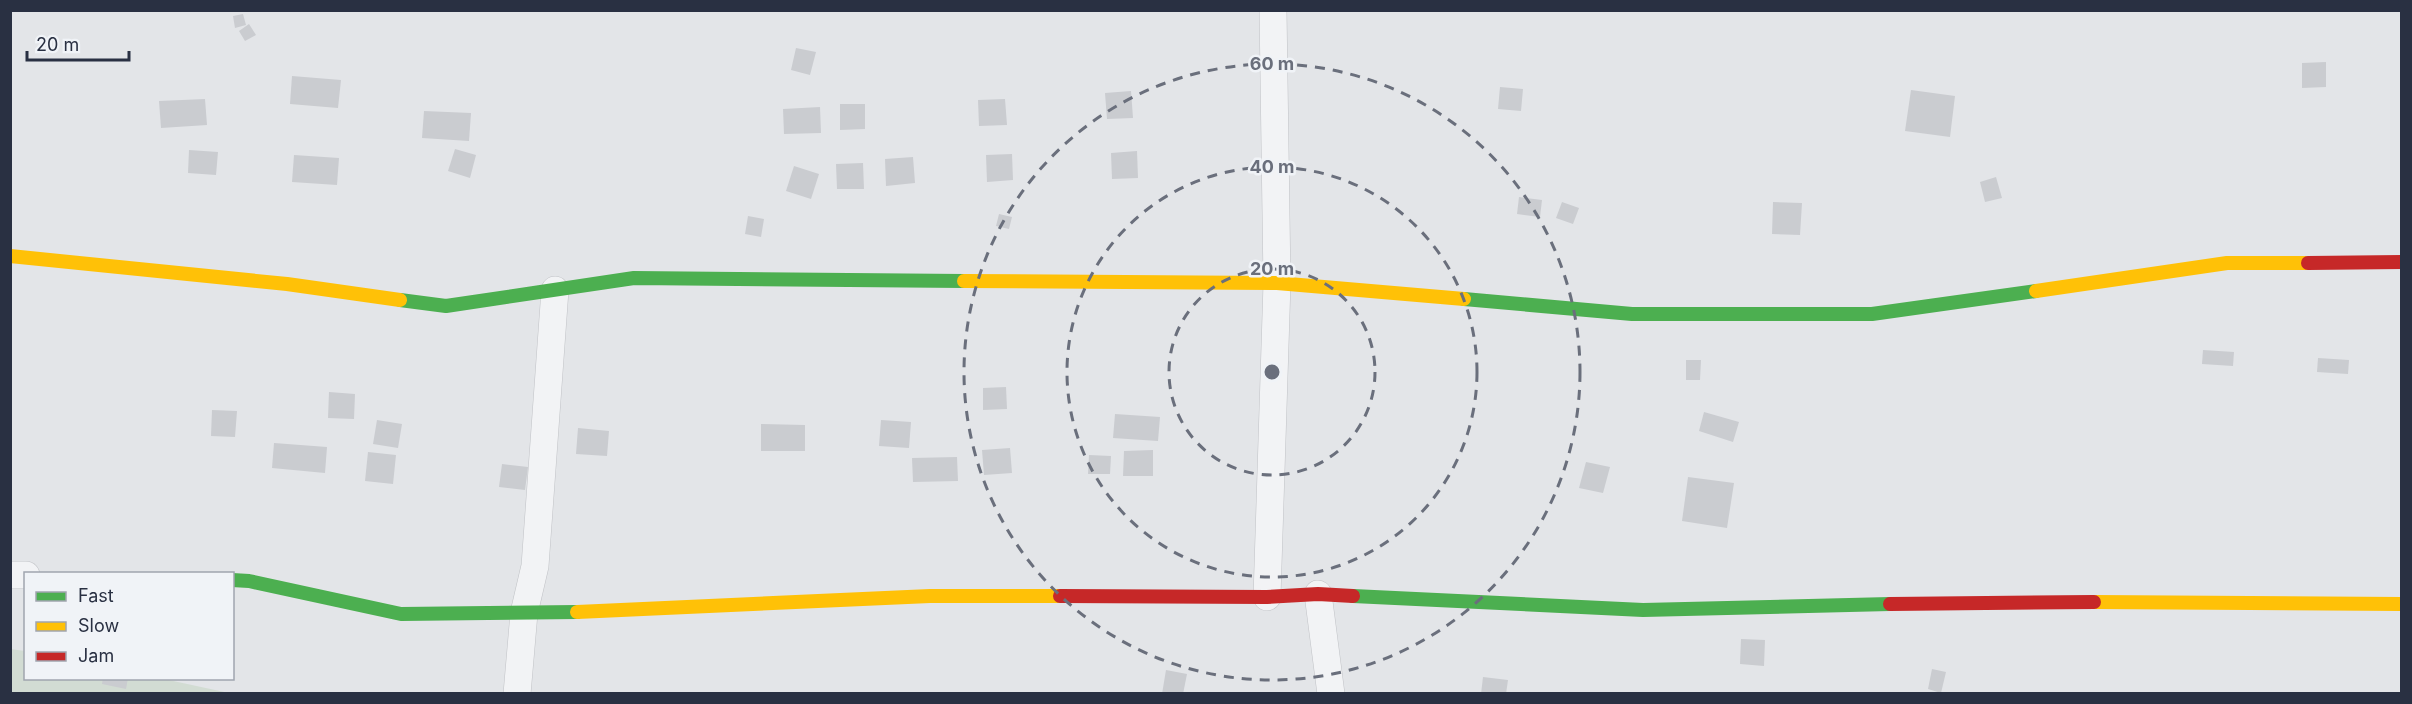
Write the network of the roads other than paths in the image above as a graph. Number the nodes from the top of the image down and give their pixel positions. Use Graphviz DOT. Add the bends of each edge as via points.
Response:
graph roads {
  1 [pos="1273,10"];
  2 [pos="10,256"];
  3 [pos="2402,262"];
  4 [pos="1277,283"];
  5 [pos="555,290"];
  6 [pos="234,580"];
  7 [pos="1318,594"];
  8 [pos="1267,597"];
  9 [pos="2402,604"];
  10 [pos="524,613"];
  11 [pos="517,693"];
  12 [pos="1331,693"];
  1 -- 4 [label="street"];
  2 -- 5 [label="street" via="276,283 446,306"];
  3 -- 4 [label="street" via="2227,262 1872,314 1632,314"];
  4 -- 5 [label="street" via="634,278"];
  4 -- 8 [label="street"];
  5 -- 10 [label="street" via="534,566"];
  6 -- 10 [label="street" via="401,614"];
  7 -- 8 [label="street"];
  7 -- 9 [label="street" via="1643,610 2028,601"];
  7 -- 12 [label="street"];
  8 -- 10 [label="street" via="930,597"];
  10 -- 11 [label="street"];
}
